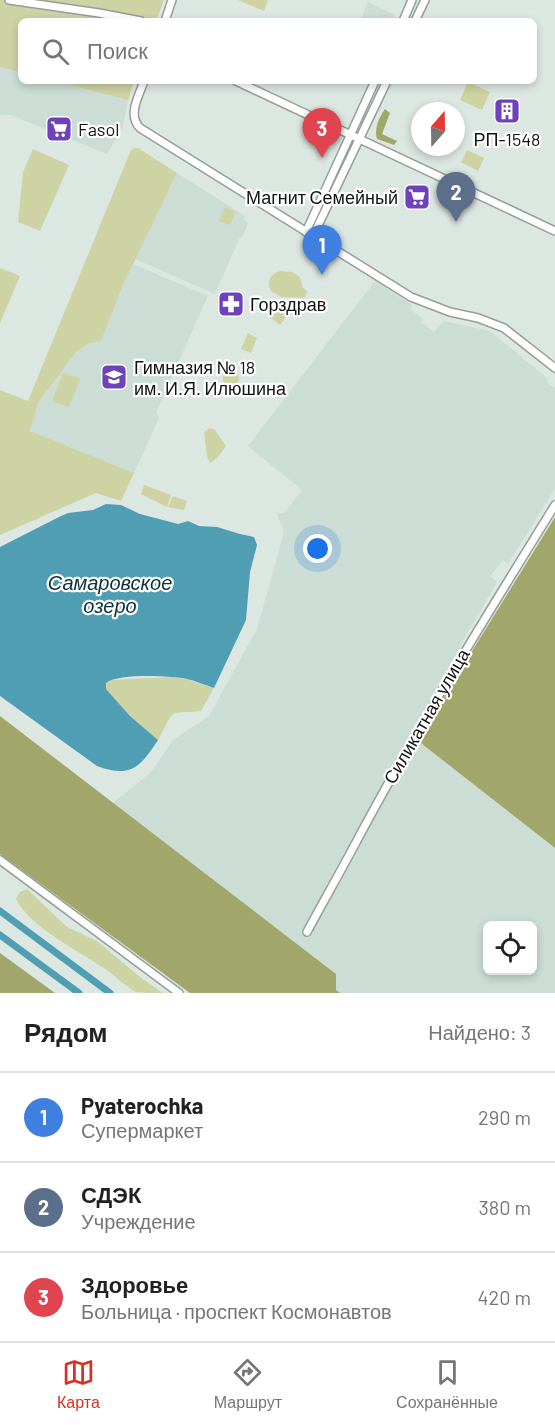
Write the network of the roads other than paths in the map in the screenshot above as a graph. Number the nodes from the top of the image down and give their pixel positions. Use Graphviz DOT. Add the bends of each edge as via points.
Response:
graph roads {
  1 [pos="9,0"];
  2 [pos="172,0"];
  3 [pos="412,0"];
  4 [pos="425,0"];
  5 [pos="125,18"];
  6 [pos="166,18"];
  7 [pos="404,18"];
  8 [pos="416,18"];
  9 [pos="143,84"];
  10 [pos="242,84"];
  11 [pos="374,84"];
  12 [pos="386,84"];
  13 [pos="350,134"];
  14 [pos="359,139"];
  15 [pos="555,231"];
  16 [pos="310,234"];
  17 [pos="555,368"];
  18 [pos="555,505"];
  19 [pos="0,860"];
  20 [pos="307,932"];
  21 [pos="179,993"];
  1 -- 5 [label="street"];
  2 -- 6 [label="street"];
  3 -- 7 [label="street"];
  4 -- 8 [label="street"];
  9 -- 16 [label="street" via="133,113 140,128"];
  10 -- 13 [label="street"];
  11 -- 13 [label="street"];
  12 -- 14 [label="street"];
  13 -- 14 [label="street"];
  13 -- 16 [label="street"];
  14 -- 15 [label="street"];
  14 -- 16 [label="street"];
  16 -- 17 [label="street" via="411,297 504,328"];
  18 -- 20 [label="street, Силикатная улица" via="467,645"];
  19 -- 21 [label="street"];
}
